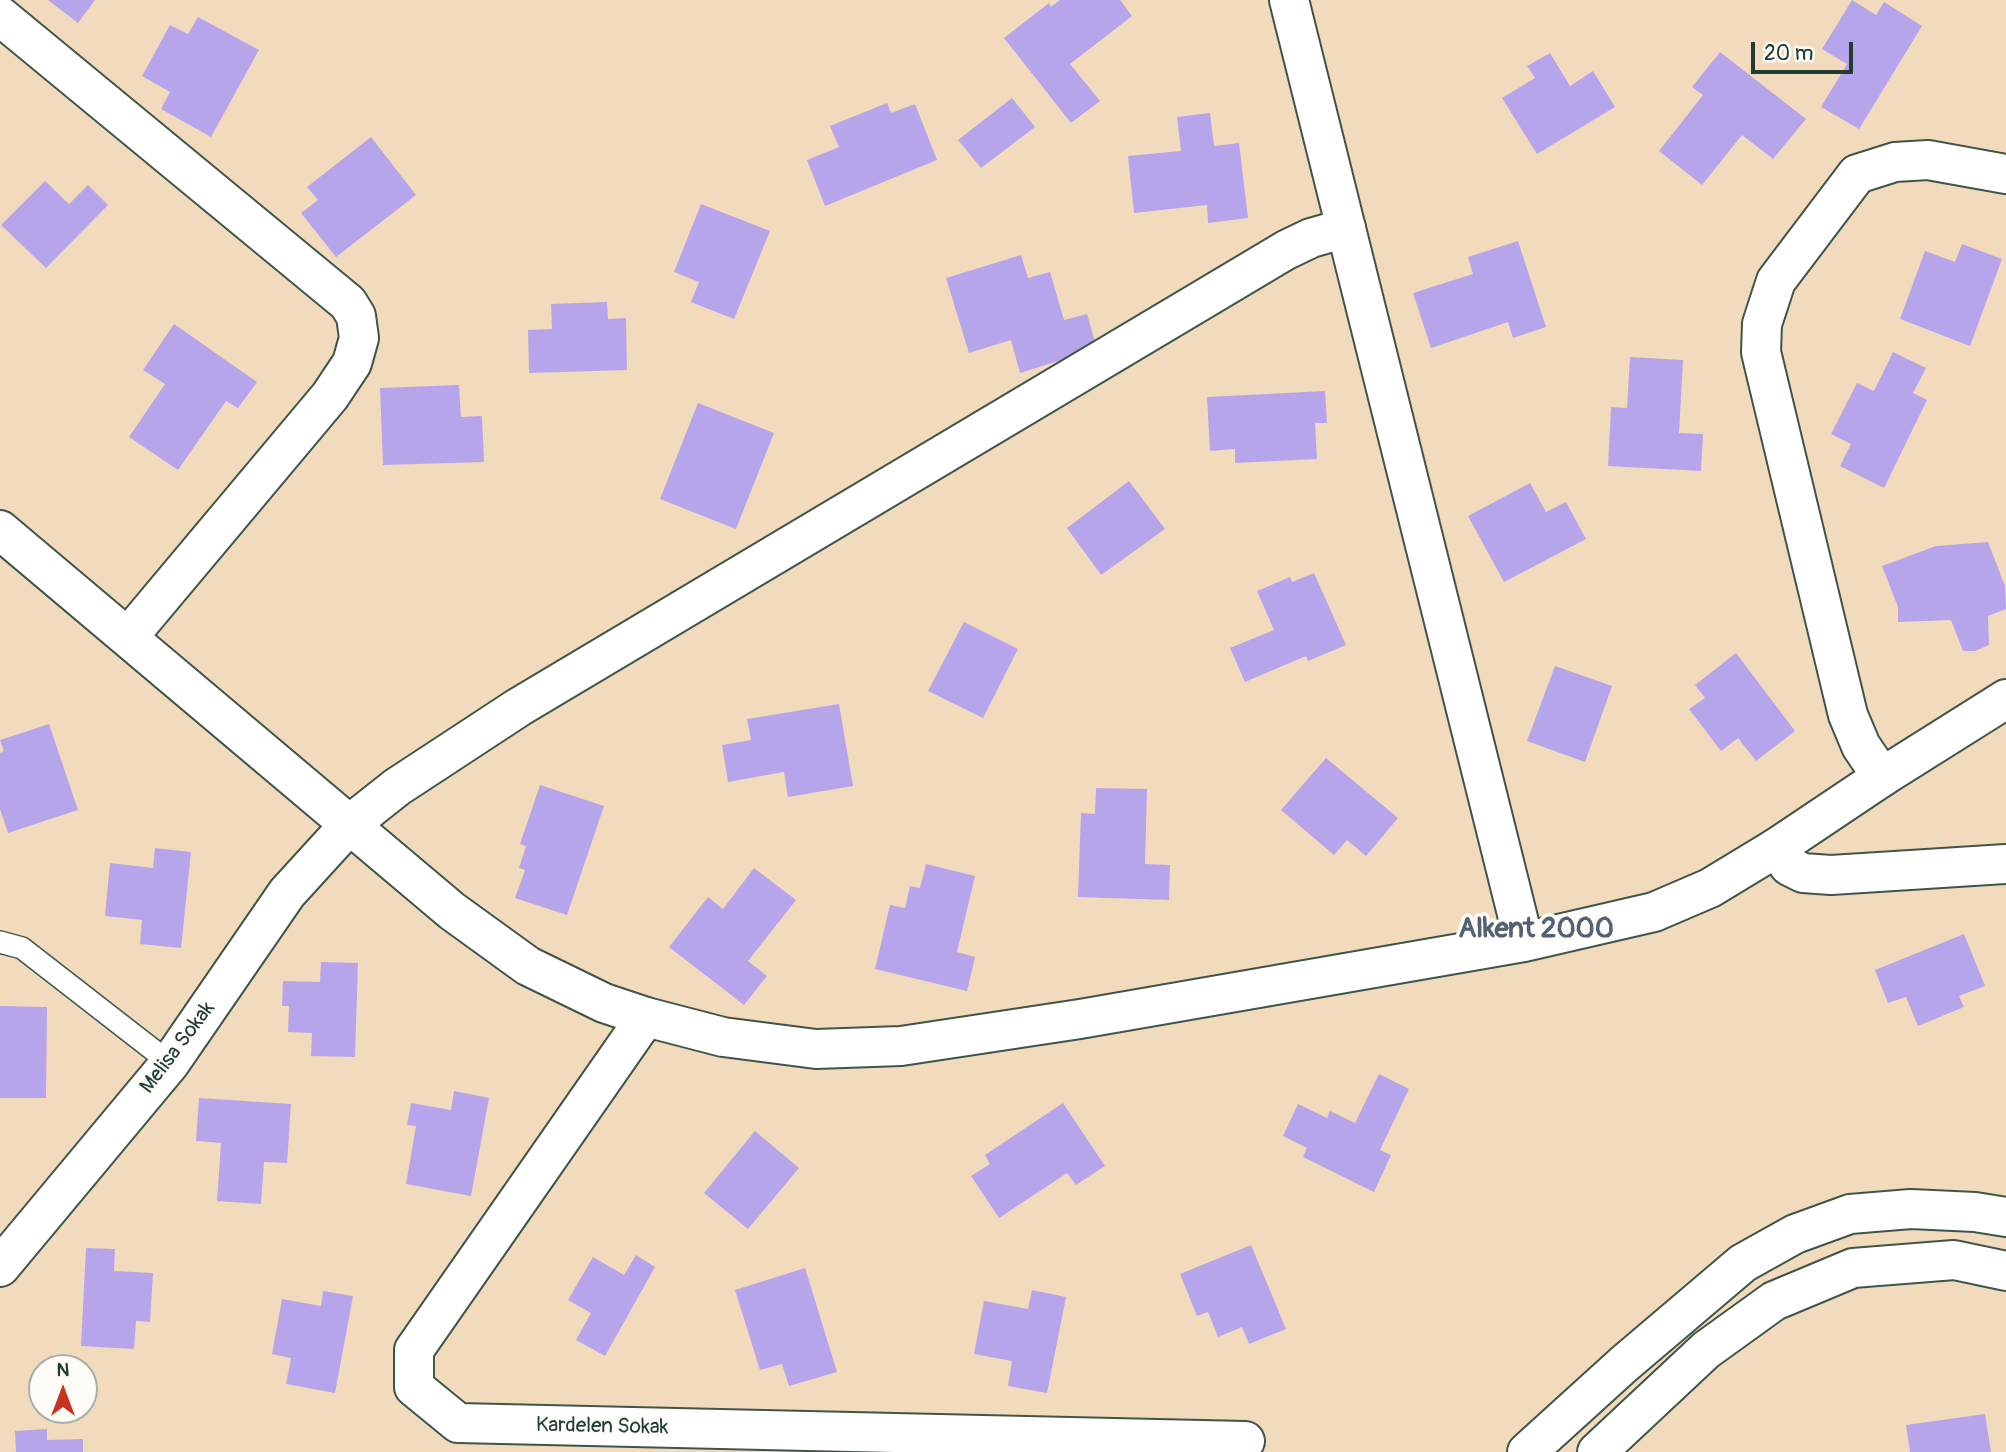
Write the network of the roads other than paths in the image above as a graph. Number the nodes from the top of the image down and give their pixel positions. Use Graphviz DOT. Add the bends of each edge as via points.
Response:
graph roads {
  1 [pos="1289,0"];
  2 [pos="0,16"];
  3 [pos="2006,174"];
  4 [pos="1346,228"];
  5 [pos="0,530"];
  6 [pos="128,637"];
  7 [pos="2006,699"];
  8 [pos="1882,777"];
  9 [pos="349,825"];
  10 [pos="1776,849"];
  11 [pos="2006,864"];
  12 [pos="0,942"];
  13 [pos="1524,942"];
  14 [pos="646,1017"];
  15 [pos="170,1063"];
  16 [pos="2006,1217"];
  17 [pos="0,1267"];
  18 [pos="2006,1271"];
  19 [pos="1245,1441"];
  20 [pos="1527,1452"];
  21 [pos="1597,1452"];
  1 -- 4 [label="street"];
  2 -- 6 [label="street" via="348,303 356,316 359,338 352,363 330,396"];
  3 -- 8 [label="street" via="1928,160 1895,162 1857,174 1776,281 1762,324 1761,352 1848,715 1861,746"];
  4 -- 9 [label="street, Melisa Sokak" via="1286,250 519,707 397,787"];
  4 -- 13 [label="street"];
  5 -- 6 [label="street"];
  6 -- 9 [label="street"];
  7 -- 8 [label="street"];
  8 -- 10 [label="street"];
  9 -- 14 [label="street" via="452,911 528,966 604,1003"];
  9 -- 15 [label="street, Melisa Sokak" via="287,893"];
  10 -- 11 [label="street" via="1789,866 1803,873 1831,875"];
  10 -- 13 [label="street" via="1710,888 1654,912"];
  12 -- 15 [label="lane" via="22,948"];
  13 -- 14 [label="street" via="901,1046 816,1049 723,1037"];
  14 -- 19 [label="street, Kardelen Sokak" via="414,1350 414,1387 458,1423"];
  15 -- 17 [label="street, Melisa Sokak"];
  16 -- 20 [label="street" via="1899,1210 1850,1214 1795,1234 1743,1263"];
  18 -- 21 [label="street" via="1954,1261 1853,1268 1774,1301 1706,1350"];
}
